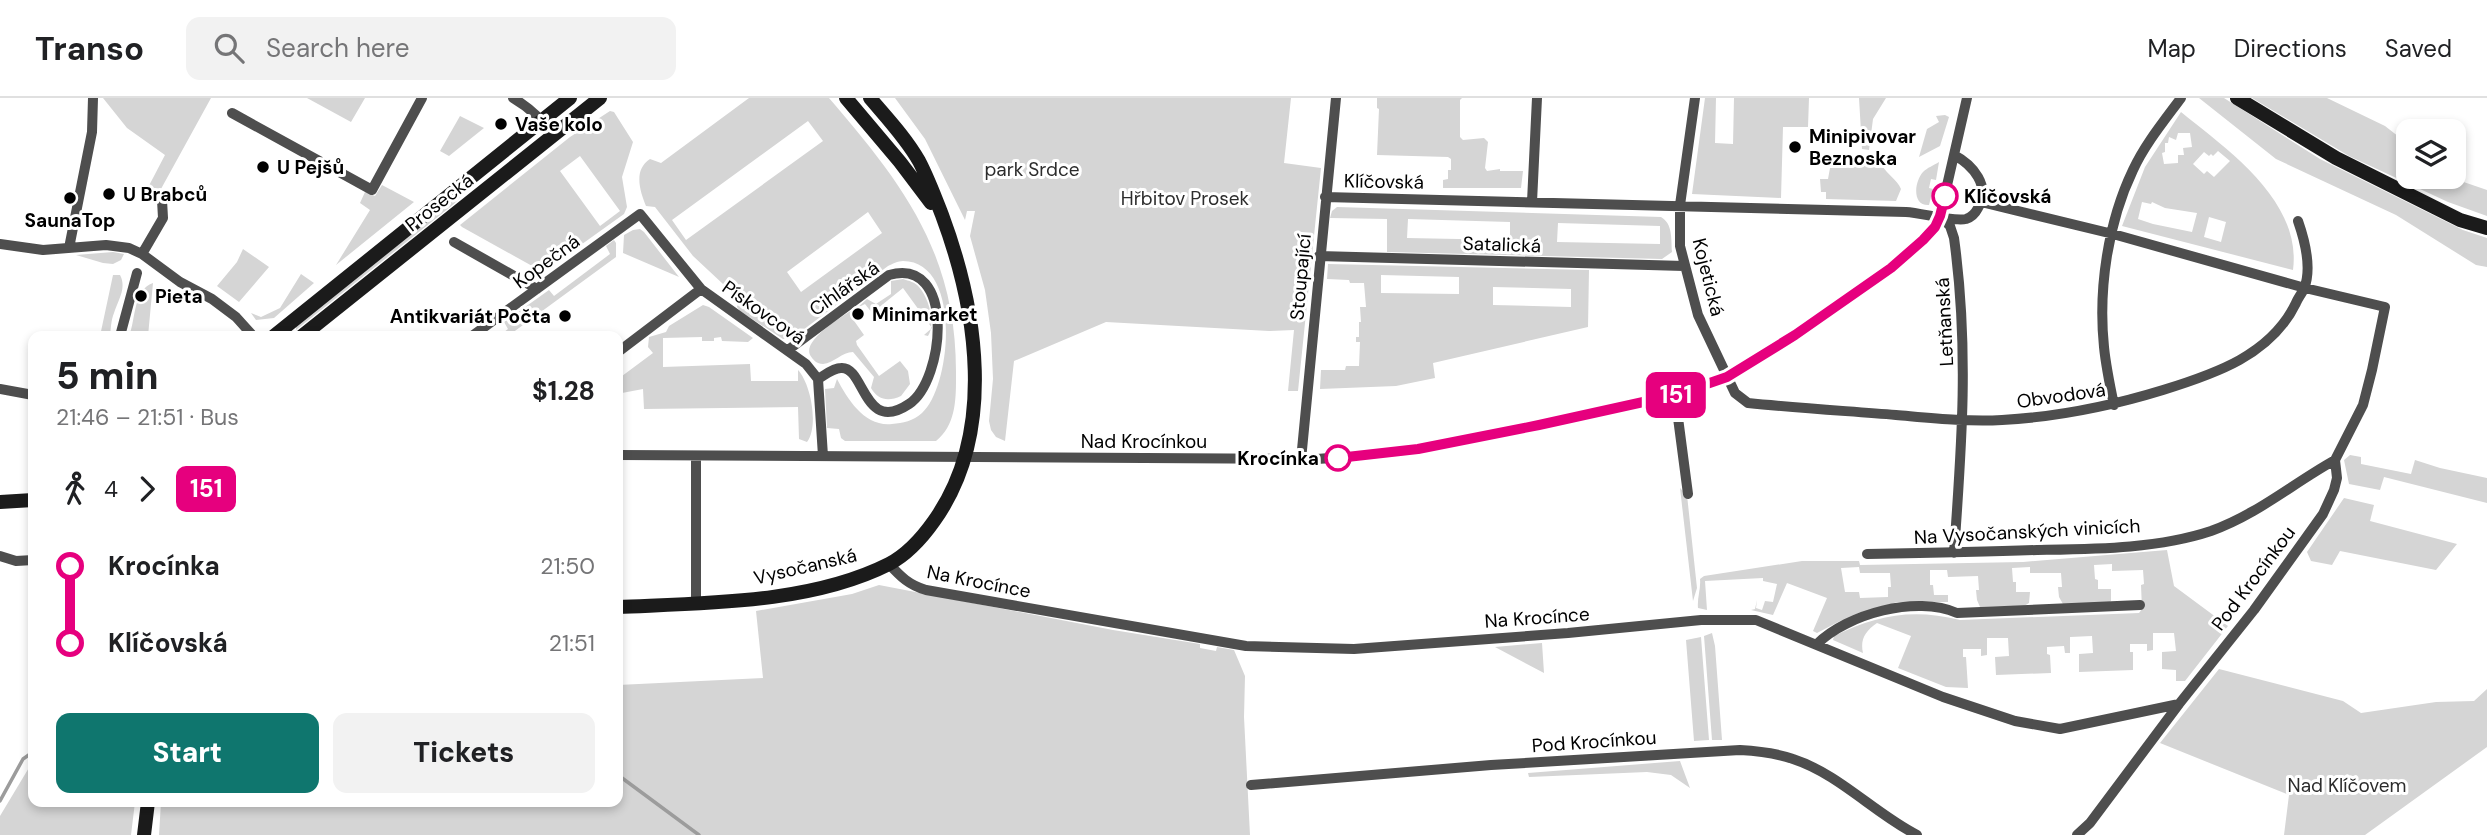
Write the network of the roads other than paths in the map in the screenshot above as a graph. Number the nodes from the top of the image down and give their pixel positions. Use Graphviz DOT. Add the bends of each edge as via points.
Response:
graph roads {
  1 [pos="93,98"];
  2 [pos="422,98"];
  3 [pos="513,98"];
  4 [pos="570,98"];
  5 [pos="600,98"];
  6 [pos="846,98"];
  7 [pos="870,98"];
  8 [pos="1336,98"];
  9 [pos="1537,98"];
  10 [pos="1695,98"];
  11 [pos="1968,98"];
  12 [pos="2181,98"];
  13 [pos="2237,98"];
  14 [pos="232,113"];
  15 [pos="542,120"];
  16 [pos="553,135"];
  17 [pos="1954,155"];
  18 [pos="1325,197"];
  19 [pos="162,201"];
  20 [pos="1532,202"];
  21 [pos="1981,202"];
  22 [pos="1679,205"];
  23 [pos="640,214"];
  24 [pos="1940,216"];
  25 [pos="2298,221"];
  26 [pos="2487,228"];
  27 [pos="948,232"];
  28 [pos="2113,234"];
  29 [pos="454,242"];
  30 [pos="0,244"];
  31 [pos="69,248"];
  32 [pos="142,254"];
  33 [pos="1319,256"];
  34 [pos="1684,266"];
  35 [pos="136,273"];
  36 [pos="2305,288"];
  37 [pos="537,289"];
  38 [pos="701,289"];
  39 [pos="121,331"];
  40 [pos="249,331"];
  41 [pos="280,331"];
  42 [pos="308,331"];
  43 [pos="479,331"];
  44 [pos="623,348"];
  45 [pos="788,350"];
  46 [pos="1727,377"];
  47 [pos="818,379"];
  48 [pos="0,388"];
  49 [pos="28,394"];
  50 [pos="1675,395"];
  51 [pos="2114,405"];
  52 [pos="1964,420"];
  53 [pos="623,455"];
  54 [pos="696,456"];
  55 [pos="823,456"];
  56 [pos="964,457"];
  57 [pos="1301,460"];
  58 [pos="2335,460"];
  59 [pos="1688,494"];
  60 [pos="28,500"];
  61 [pos="0,502"];
  62 [pos="1954,553"];
  63 [pos="1867,554"];
  64 [pos="0,556"];
  65 [pos="28,560"];
  66 [pos="889,564"];
  67 [pos="696,603"];
  68 [pos="2140,605"];
  69 [pos="623,607"];
  70 [pos="1817,644"];
  71 [pos="2179,704"];
  72 [pos="1251,785"];
  73 [pos="147,807"];
  74 [pos="144,835"];
  75 [pos="1917,835"];
  76 [pos="2077,835"];
  1 -- 31 [label="street" via="92,132"];
  2 -- 14 [label="street" via="372,190"];
  3 -- 15 [label="street"];
  4 -- 15 [label="main road, Prosecká"];
  5 -- 16 [label="main road, Prosecká"];
  6 -- 27 [label="main road, Vysočanská" via="918,185"];
  7 -- 27 [label="main road, Vysočanská" via="919,161"];
  8 -- 18 [label="street, Stoupající"];
  9 -- 20 [label="street"];
  10 -- 22 [label="street, Kojetická"];
  11 -- 17 [label="street"];
  12 -- 28 [label="street" via="2134,167"];
  13 -- 26 [label="main road" via="2336,158 2460,220"];
  15 -- 16 [label="street"];
  15 -- 41 [label="main road, Prosecká"];
  16 -- 42 [label="main road, Prosecká"];
  17 -- 21 [label="street" via="1978,175"];
  17 -- 24 [label="street"];
  18 -- 20 [label="street, Klíčovská"];
  18 -- 33 [label="street, Stoupající"];
  19 -- 32 [label="street" via="163,218"];
  20 -- 22 [label="street, Klíčovská"];
  21 -- 24 [label="street, Klíčovská" via="1970,218"];
  21 -- 28 [label="street"];
  22 -- 24 [label="street, Klíčovská"];
  22 -- 34 [label="street, Kojetická"];
  23 -- 37 [label="street, Kopečná"];
  23 -- 38 [label="street, Pískovcová"];
  24 -- 46 [label="street, Nad Krocínkou" via="1923,240 1891,268"];
  24 -- 52 [label="street, Letňanská" via="1954,238 1961,283"];
  25 -- 36 [label="street, Obvodová" via="2307,260"];
  27 -- 56 [label="main road, Vysočanská" via="967,296 974,351 972,419"];
  28 -- 36 [label="street"];
  28 -- 51 [label="street" via="2103,319"];
  29 -- 37 [label="street"];
  30 -- 31 [label="street" via="43,250"];
  31 -- 32 [label="street" via="118,245"];
  32 -- 40 [label="street" via="212,299"];
  33 -- 34 [label="street, Satalická"];
  33 -- 57 [label="street, Stoupající"];
  34 -- 46 [label="street, Kojetická" via="1698,315"];
  35 -- 39 [label="street"];
  36 -- 51 [label="street, Obvodová" via="2290,315 2262,346 2218,372"];
  36 -- 58 [label="street, Pod Krocínkou" via="2385,307 2363,405"];
  37 -- 43 [label="street, Kopečná"];
  38 -- 44 [label="street"];
  38 -- 45 [label="street, Pískovcová"];
  45 -- 47 [label="street, Pískovcová"];
  45 -- 47 [label="street, Cihlářská" via="889,275 911,273 927,285 939,328 922,392 913,402 902,409 878,408 868,401 856,376 840,367"];
  46 -- 50 [label="street, Nad Krocínkou"];
  46 -- 52 [label="street, Obvodová" via="1735,393 1748,403"];
  47 -- 55 [label="street"];
  48 -- 49 [label="street"];
  50 -- 57 [label="street, Nad Krocínkou" via="1418,449"];
  50 -- 59 [label="street"];
  51 -- 52 [label="street, Obvodová" via="2038,417"];
  52 -- 62 [label="street, Letňanská"];
  53 -- 54 [label="street, Nad Krocínkou"];
  54 -- 55 [label="street, Nad Krocínkou"];
  54 -- 67 [label="street"];
  55 -- 56 [label="street, Nad Krocínkou"];
  56 -- 57 [label="street, Nad Krocínkou"];
  56 -- 66 [label="main road, Vysočanská" via="943,508 919,541"];
  58 -- 62 [label="street, Na Vysočanských vinicích" via="2243,518 2195,535 2105,548"];
  58 -- 71 [label="street, Pod Krocínkou" via="2337,478 2323,514"];
  60 -- 61 [label="main road"];
  62 -- 63 [label="street, Na Vysočanských vinicích"];
  64 -- 65 [label="street"];
  66 -- 67 [label="main road, Vysočanská" via="790,593"];
  66 -- 70 [label="street, Na Krocínce" via="904,581 926,590 1247,646 1354,649 1701,620 1756,620"];
  67 -- 69 [label="main road, Vysočanská"];
  68 -- 70 [label="street" via="1957,612 1899,606 1830,631"];
  70 -- 71 [label="street, Na Krocínce" via="1943,697 2015,721 2060,729"];
  71 -- 76 [label="street, Pod Krocínkou"];
  72 -- 75 [label="street, Pod Krocínkou" via="1491,765 1712,751 1767,752 1824,773"];
  73 -- 74 [label="main road"];
}
